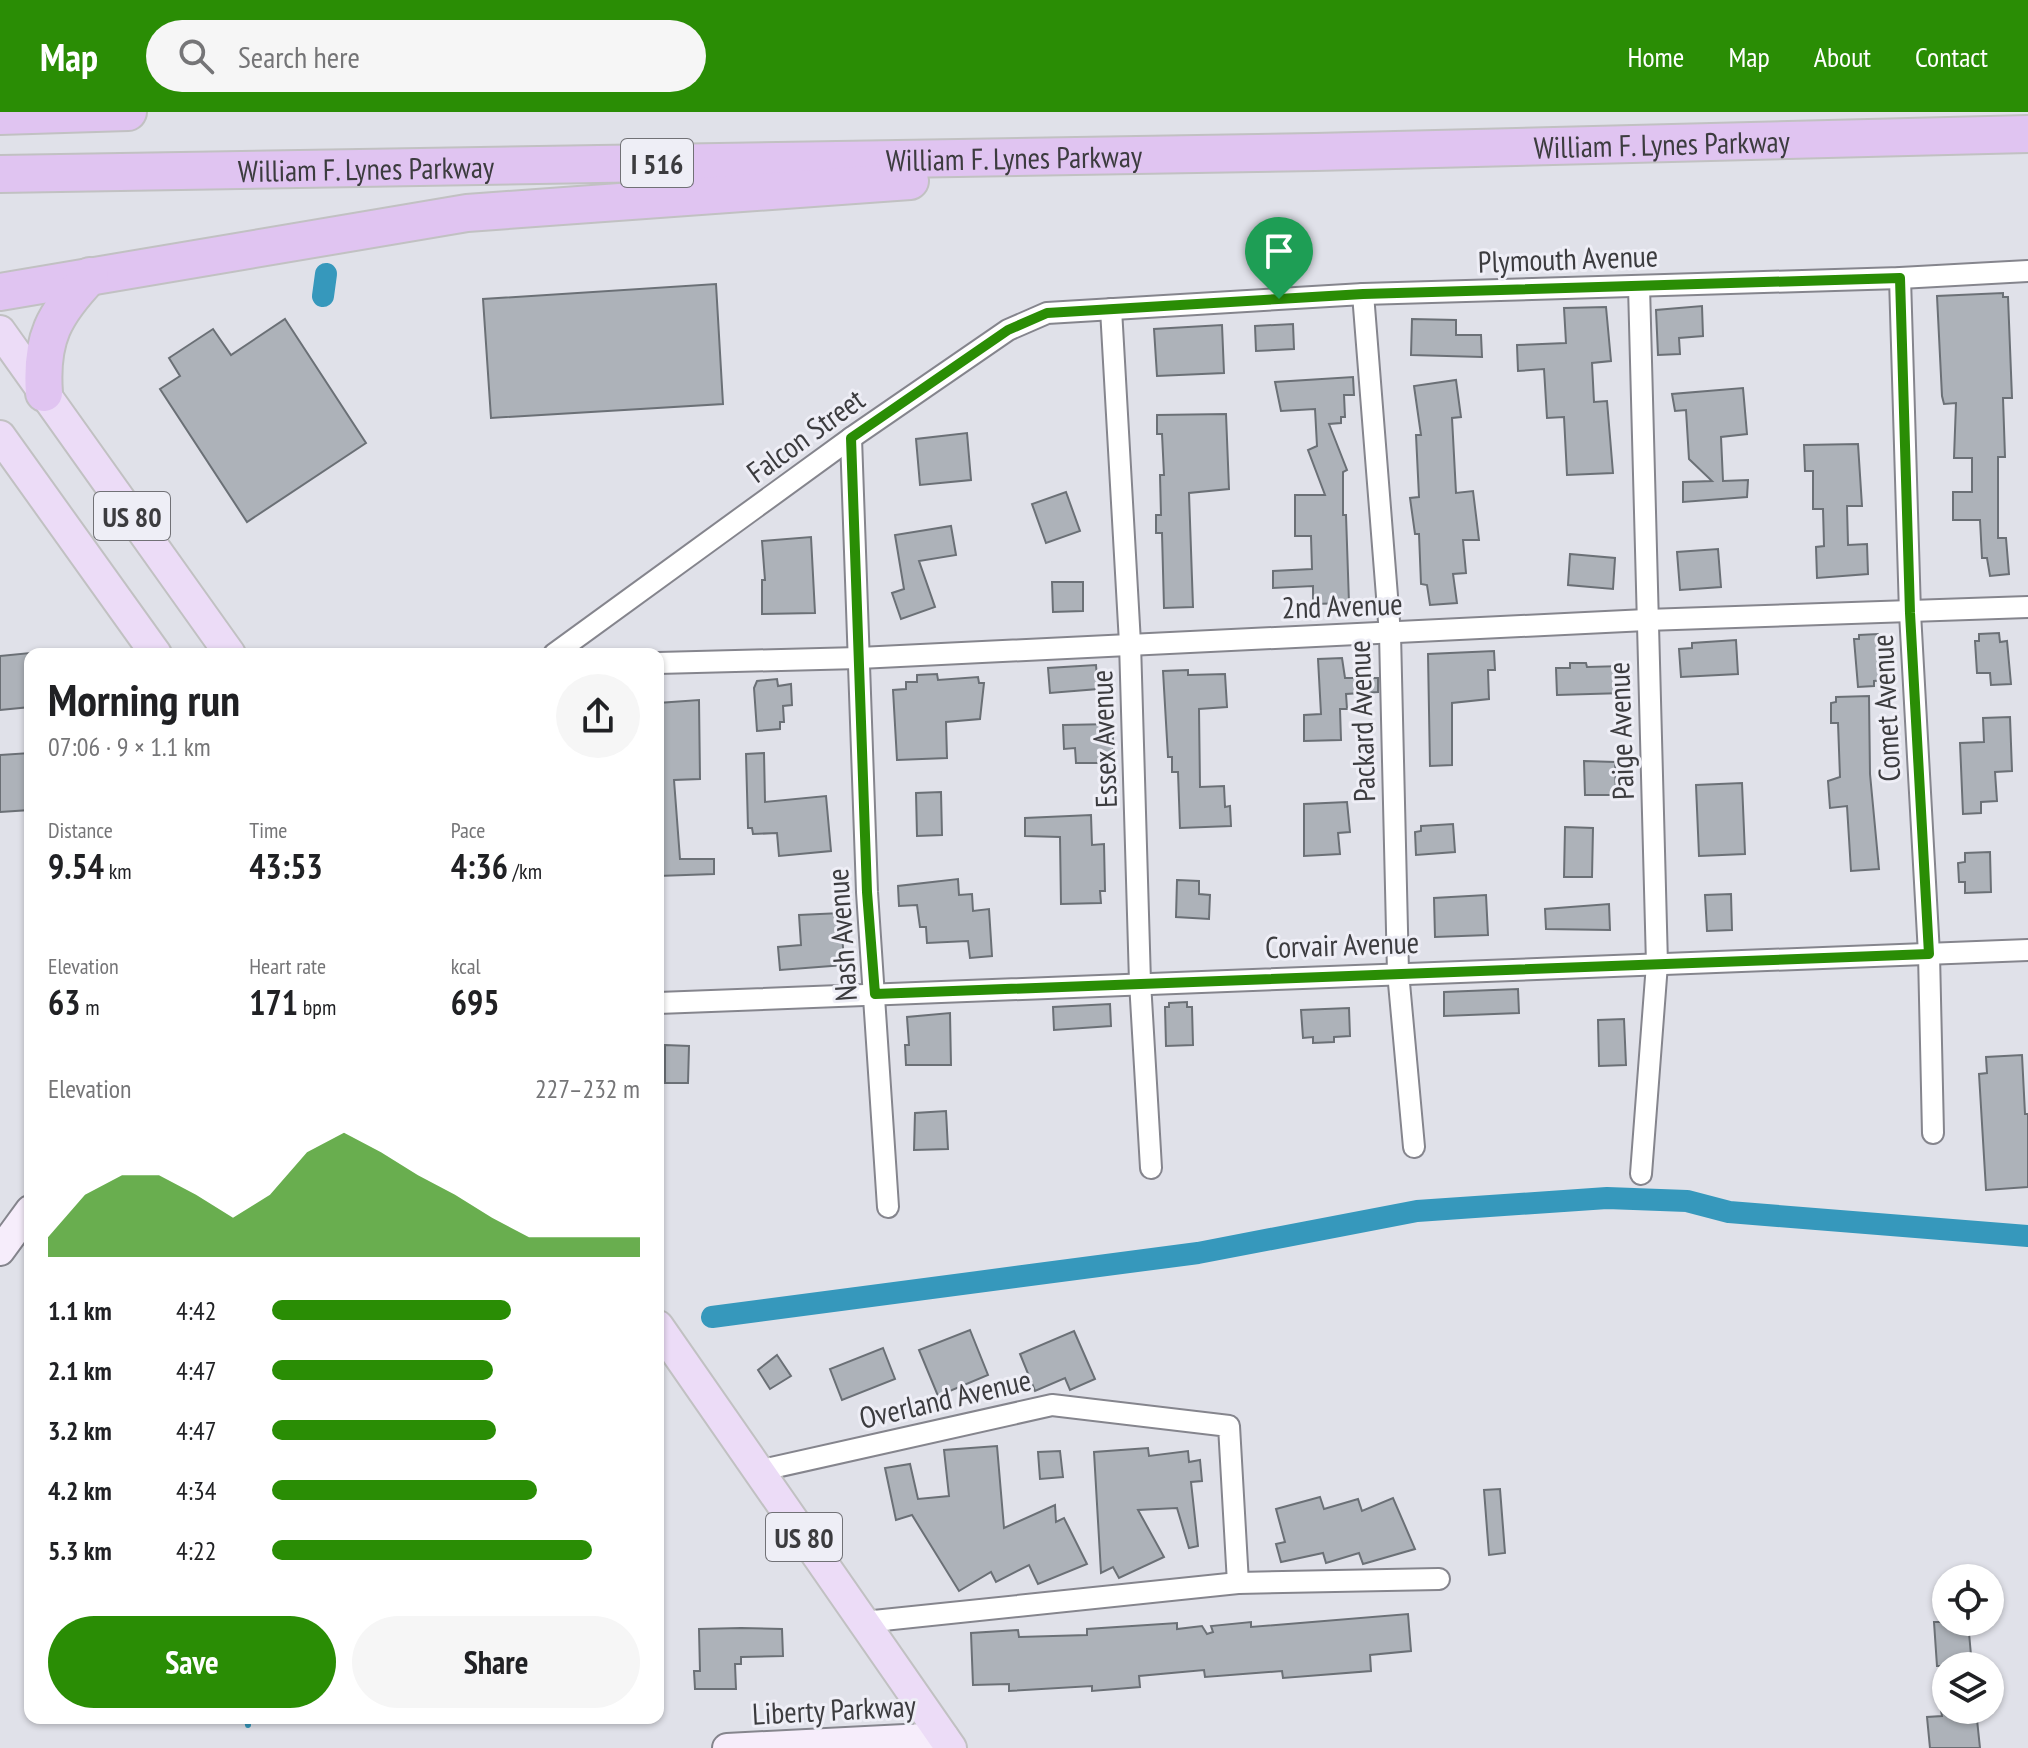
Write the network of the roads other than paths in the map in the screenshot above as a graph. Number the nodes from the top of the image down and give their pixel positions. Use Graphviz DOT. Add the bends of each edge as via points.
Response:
graph roads {
  1 [pos="128,112"];
  2 [pos="0,116"];
  3 [pos="2028,134"];
  4 [pos="1315,152"];
  5 [pos="0,174"];
  6 [pos="2028,271"];
  7 [pos="90,276"];
  8 [pos="1900,278"];
  9 [pos="1639,286"];
  10 [pos="0,292"];
  11 [pos="1363,294"];
  12 [pos="1111,309"];
  13 [pos="0,331"];
  14 [pos="44,393"];
  15 [pos="0,436"];
  16 [pos="851,438"];
  17 [pos="2028,607"];
  18 [pos="1910,613"];
  19 [pos="1646,620"];
  20 [pos="1390,634"];
  21 [pos="1130,643"];
  22 [pos="152,648"];
  23 [pos="226,648"];
  24 [pos="562,648"];
  25 [pos="859,658"];
  26 [pos="664,663"];
  27 [pos="2028,950"];
  28 [pos="1929,954"];
  29 [pos="1657,964"];
  30 [pos="1398,972"];
  31 [pos="1140,982"];
  32 [pos="875,994"];
  33 [pos="664,1003"];
  34 [pos="1933,1133"];
  35 [pos="1414,1147"];
  36 [pos="1151,1168"];
  37 [pos="1641,1174"];
  38 [pos="888,1207"];
  39 [pos="24,1218"];
  40 [pos="0,1251"];
  41 [pos="664,1335"];
  42 [pos="758,1471"];
  43 [pos="1439,1579"];
  44 [pos="1238,1583"];
  45 [pos="864,1622"];
  46 [pos="948,1743"];
  47 [pos="727,1748"];
  1 -- 2 [label="highway"];
  3 -- 4 [label="highway, William F. Lynes Parkway / I 516"];
  4 -- 5 [label="highway, William F. Lynes Parkway / I 516"];
  4 -- 7 [label="highway" via="467,213"];
  6 -- 8 [label="street, Plymouth Avenue"];
  7 -- 10 [label="highway"];
  7 -- 14 [label="highway" via="52,322 42,364"];
  8 -- 9 [label="street, Plymouth Avenue"];
  8 -- 18 [label="street, Comet Avenue"];
  9 -- 11 [label="street, Plymouth Avenue"];
  9 -- 19 [label="street, Paige Avenue"];
  11 -- 12 [label="street, Plymouth Avenue"];
  11 -- 20 [label="street, Packard Avenue"];
  12 -- 16 [label="street, Falcon Street" via="1047,313 1008,330"];
  12 -- 21 [label="street, Essex Avenue"];
  13 -- 14 [label="main road"];
  14 -- 23 [label="main road, US 80"];
  15 -- 22 [label="main road, US 80"];
  16 -- 24 [label="street, Falcon Street"];
  16 -- 25 [label="street, Nash Avenue"];
  17 -- 18 [label="street, 2nd Avenue"];
  18 -- 19 [label="street, 2nd Avenue"];
  18 -- 28 [label="street, Comet Avenue"];
  19 -- 20 [label="street, 2nd Avenue"];
  19 -- 29 [label="street, Paige Avenue"];
  20 -- 21 [label="street, 2nd Avenue"];
  20 -- 30 [label="street, Packard Avenue"];
  21 -- 25 [label="street, 2nd Avenue"];
  21 -- 31 [label="street, Essex Avenue"];
  25 -- 26 [label="street, 2nd Avenue"];
  25 -- 32 [label="street, Nash Avenue"];
  27 -- 28 [label="street, Corvair Avenue"];
  28 -- 29 [label="street, Corvair Avenue"];
  28 -- 34 [label="street, Comet Avenue"];
  29 -- 30 [label="street, Corvair Avenue"];
  29 -- 37 [label="street, Paige Avenue"];
  30 -- 31 [label="street, Corvair Avenue"];
  30 -- 35 [label="street, Packard Avenue"];
  31 -- 32 [label="street, Corvair Avenue"];
  31 -- 36 [label="street, Essex Avenue"];
  32 -- 33 [label="street, Corvair Avenue"];
  32 -- 38 [label="street, Nash Avenue"];
  39 -- 40 [label="street"];
  41 -- 42 [label="main road, US 80"];
  42 -- 44 [label="street, Overland Avenue" via="1052,1405 1229,1426"];
  42 -- 45 [label="main road, US 80"];
  43 -- 44 [label="street"];
  44 -- 45 [label="street"];
  45 -- 46 [label="main road, US 80"];
  46 -- 47 [label="street, Liberty Parkway"];
}
